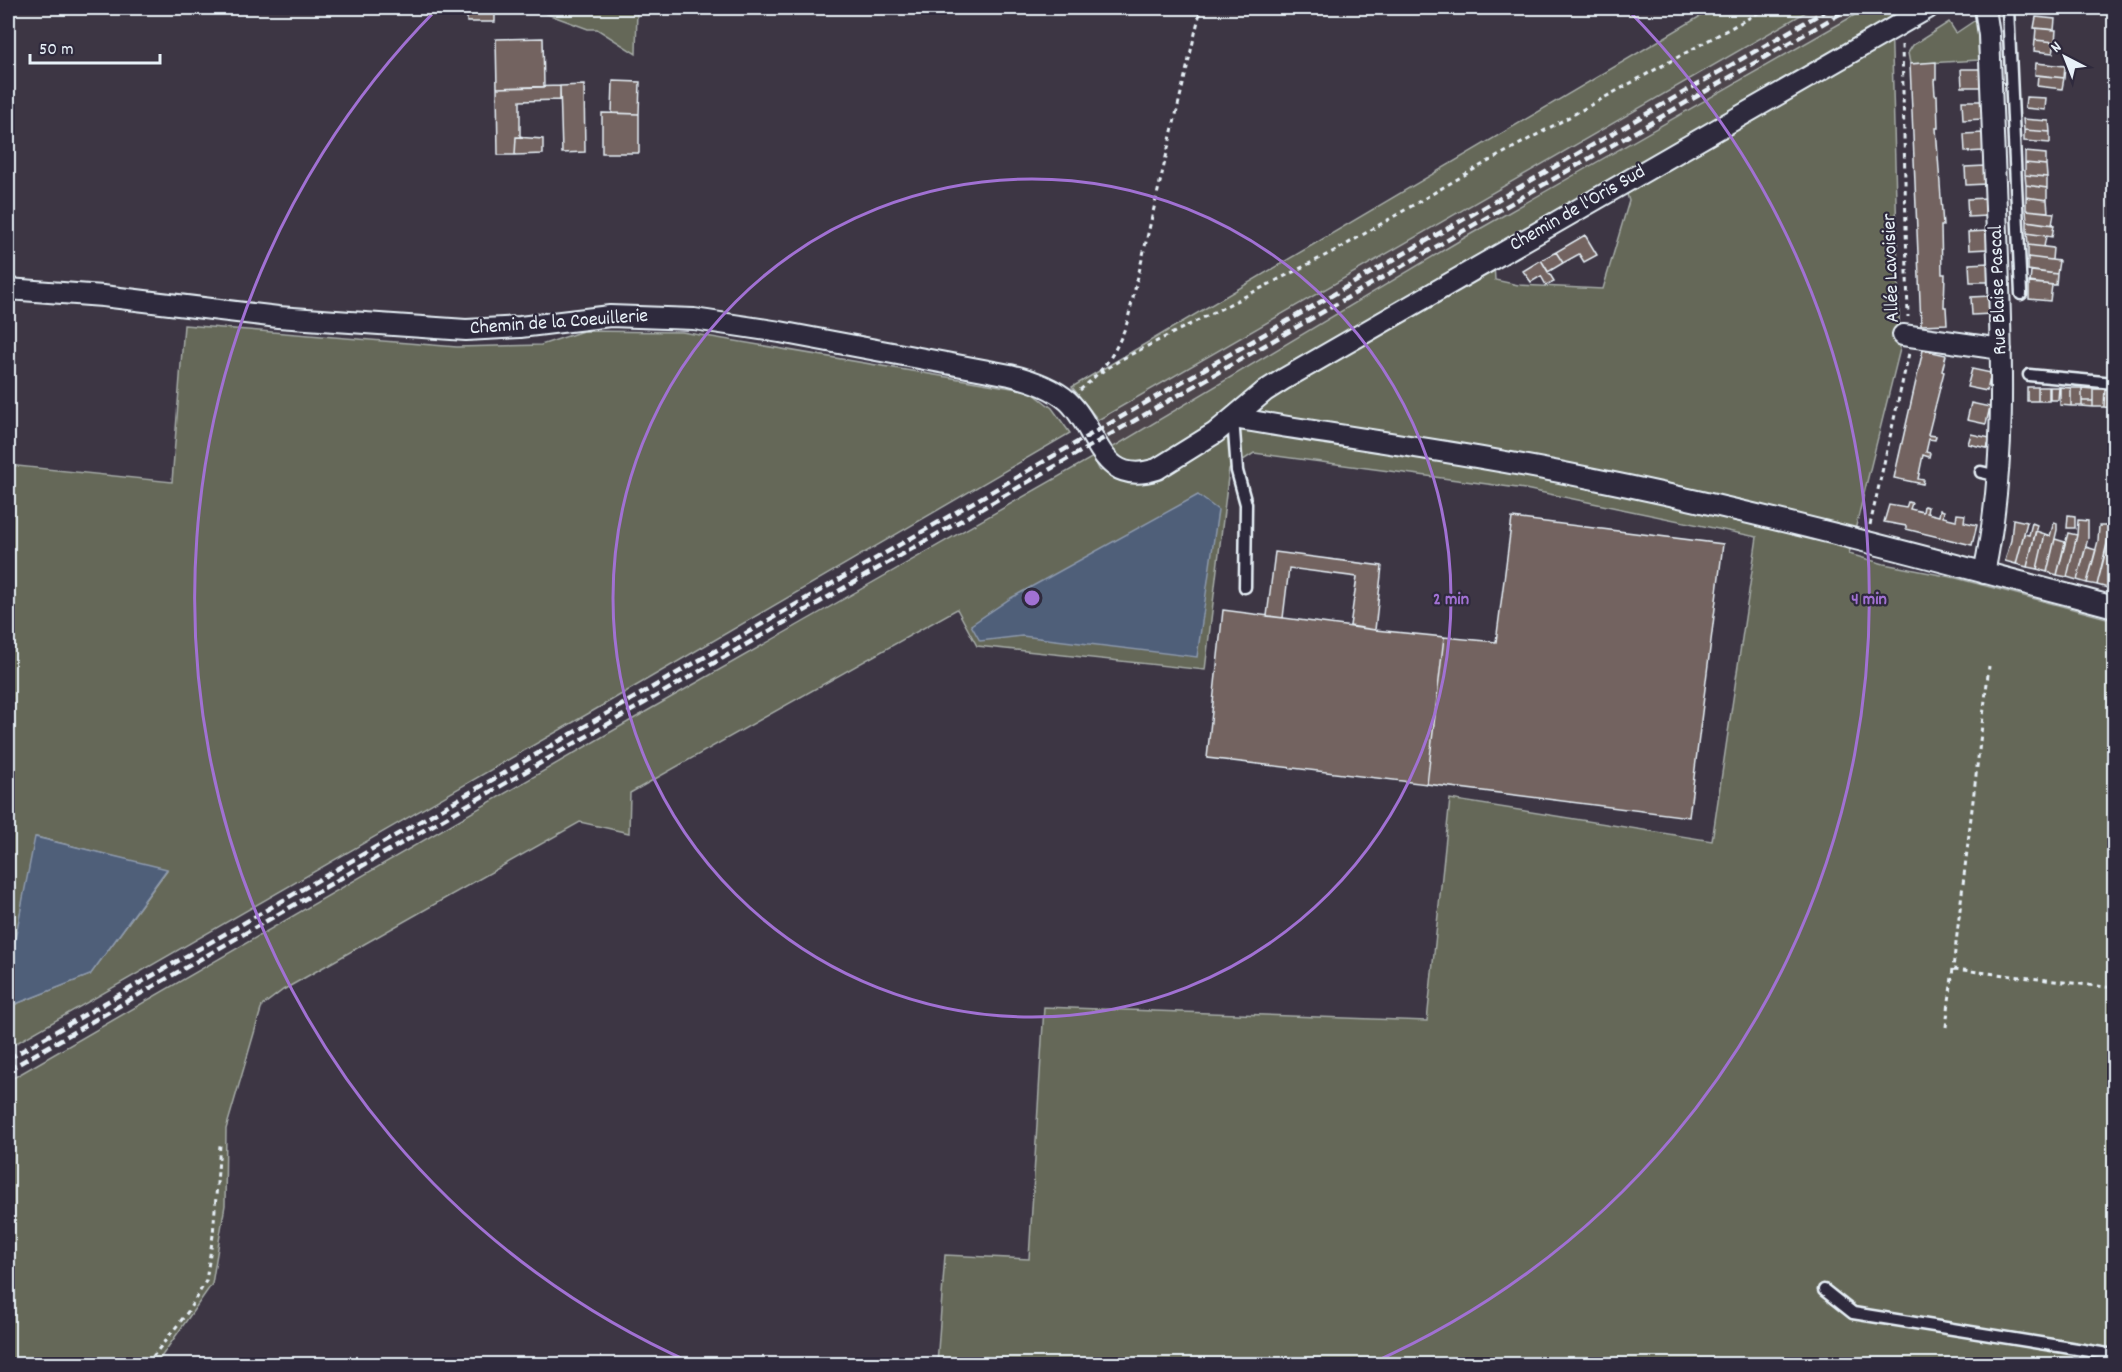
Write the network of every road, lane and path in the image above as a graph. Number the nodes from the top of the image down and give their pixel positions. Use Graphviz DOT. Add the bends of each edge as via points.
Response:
graph roads {
  1 [pos="1202,8"];
  2 [pos="1767,8"];
  3 [pos="1928,8"];
  4 [pos="1985,8"];
  5 [pos="2008,8"];
  6 [pos="1909,41"];
  7 [pos="8,289"];
  8 [pos="2021,294"];
  9 [pos="1906,335"];
  10 [pos="2001,349"];
  11 [pos="1100,373"];
  12 [pos="2029,375"];
  13 [pos="2115,382"];
  14 [pos="1068,401"];
  15 [pos="1233,418"];
  16 [pos="1086,428"];
  17 [pos="1866,542"];
  18 [pos="1984,573"];
  19 [pos="1245,587"];
  20 [pos="2115,607"];
  21 [pos="1989,666"];
  22 [pos="1954,969"];
  23 [pos="2115,988"];
  24 [pos="1946,1027"];
  25 [pos="220,1144"];
  26 [pos="1824,1290"];
  27 [pos="2115,1354"];
  28 [pos="147,1365"];
  1 -- 11 [label="path" via="1127,323 1117,350"];
  2 -- 11 [label="path" via="1471,171 1342,247"];
  3 -- 15 [label="street, Chemin de l'Oris Sud" via="1284,378"];
  4 -- 10 [label="street, Rue Blaise Pascal"];
  5 -- 8 [label="lane"];
  6 -- 9 [label="path, Allée Lavoisier" via="1900,46"];
  7 -- 14 [label="street, Chemin de la Coeuillerie" via="278,317 466,330 610,316 694,319 1010,375 1048,388"];
  9 -- 10 [label="street"];
  9 -- 17 [label="path, Allée Lavoisier" via="1909,355"];
  10 -- 18 [label="street, Rue Blaise Pascal" via="2000,444 1989,474 1992,534"];
  11 -- 14 [label="path"];
  12 -- 13 [label="lane"];
  14 -- 16 [label="street, Chemin de la Coeuillerie"];
  15 -- 16 [label="street, Chemin de l'Oris Sud" via="1175,459 1140,473 1122,470 1108,461"];
  15 -- 17 [label="street" via="1602,480"];
  15 -- 19 [label="lane" via="1237,471 1246,504"];
  17 -- 18 [label="street"];
  18 -- 20 [label="street"];
  21 -- 22 [label="path"];
  22 -- 23 [label="path"];
  22 -- 24 [label="path"];
  25 -- 28 [label="path" via="206,1281"];
  26 -- 27 [label="lane" via="1853,1313"];
}
